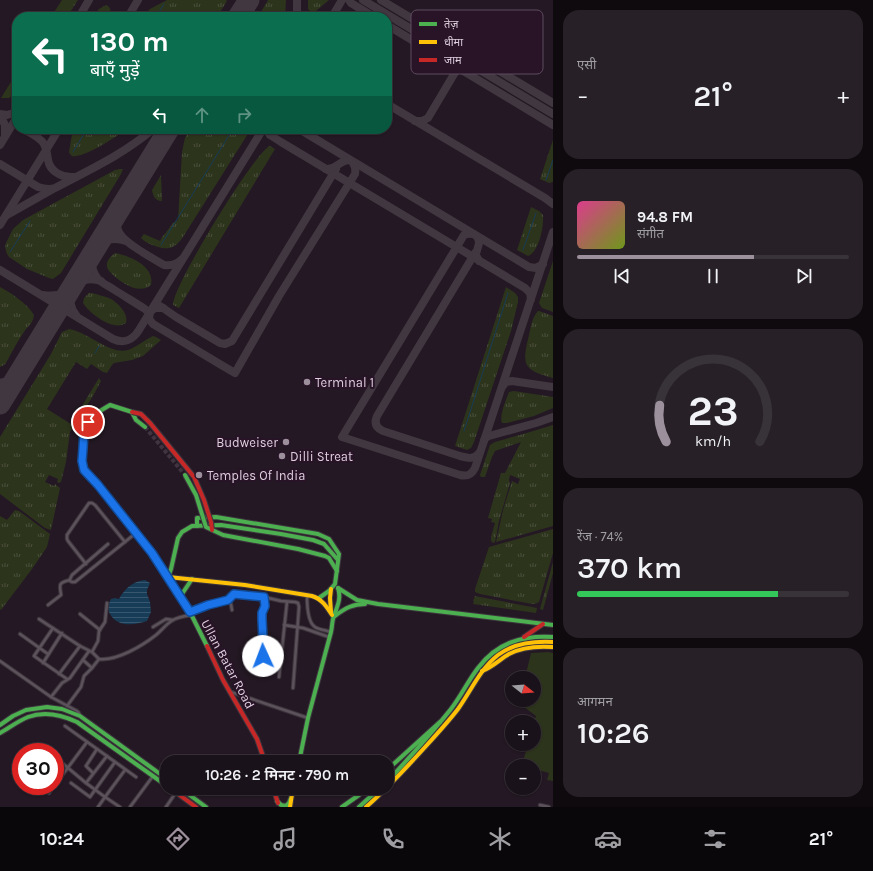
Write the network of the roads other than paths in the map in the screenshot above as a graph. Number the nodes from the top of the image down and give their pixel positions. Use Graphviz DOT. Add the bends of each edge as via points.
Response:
graph roads {
  1 [pos="132,412"];
  2 [pos="145,427"];
  3 [pos="185,475"];
  4 [pos="197,526"];
  5 [pos="212,530"];
  6 [pos="136,533"];
  7 [pos="125,542"];
  8 [pos="108,544"];
  9 [pos="338,560"];
  10 [pos="86,564"];
  11 [pos="337,571"];
  12 [pos="168,577"];
  13 [pos="192,579"];
  14 [pos="70,580"];
  15 [pos="335,584"];
  16 [pos="338,588"];
  17 [pos="331,589"];
  18 [pos="307,595"];
  19 [pos="180,596"];
  20 [pos="264,597"];
  21 [pos="319,598"];
  22 [pos="230,599"];
  23 [pos="286,602"];
  24 [pos="107,603"];
  25 [pos="378,604"];
  26 [pos="48,605"];
  27 [pos="232,610"];
  28 [pos="80,614"];
  29 [pos="190,614"];
  30 [pos="333,616"];
  31 [pos="39,619"];
  32 [pos="173,620"];
  33 [pos="544,623"];
  34 [pos="284,625"];
  35 [pos="553,625"];
  36 [pos="153,627"];
  37 [pos="297,627"];
  38 [pos="53,628"];
  39 [pos="262,629"];
  40 [pos="100,630"];
  41 [pos="331,632"];
  42 [pos="62,633"];
  43 [pos="20,634"];
  44 [pos="329,637"];
  45 [pos="553,637"];
  46 [pos="524,638"];
  47 [pos="553,642"];
  48 [pos="265,645"];
  49 [pos="80,646"];
  50 [pos="553,647"];
  51 [pos="40,648"];
  52 [pos="90,651"];
  53 [pos="282,652"];
  54 [pos="48,654"];
  55 [pos="99,659"];
  56 [pos="83,660"];
  57 [pos="0,661"];
  58 [pos="43,663"];
  59 [pos="248,664"];
  60 [pos="257,666"];
  61 [pos="92,668"];
  62 [pos="482,671"];
  63 [pos="59,674"];
  64 [pos="279,677"];
  65 [pos="67,679"];
  66 [pos="293,688"];
  67 [pos="229,691"];
  68 [pos="51,697"];
  69 [pos="67,706"];
  70 [pos="80,716"];
  71 [pos="308,718"];
  72 [pos="87,722"];
  73 [pos="440,722"];
  74 [pos="0,725"];
  75 [pos="66,726"];
  76 [pos="84,727"];
  77 [pos="0,733"];
  78 [pos="87,742"];
  79 [pos="98,749"];
  80 [pos="263,755"];
  81 [pos="300,755"];
  82 [pos="107,756"];
  83 [pos="115,762"];
  84 [pos="394,764"];
  85 [pos="64,765"];
  86 [pos="68,768"];
  87 [pos="125,770"];
  88 [pos="64,773"];
  89 [pos="93,773"];
  90 [pos="160,774"];
  91 [pos="394,774"];
  92 [pos="153,776"];
  93 [pos="136,778"];
  94 [pos="160,781"];
  95 [pos="71,783"];
  96 [pos="86,783"];
  97 [pos="95,790"];
  98 [pos="174,795"];
  99 [pos="180,795"];
  100 [pos="189,795"];
  101 [pos="275,795"];
  102 [pos="292,795"];
  103 [pos="359,795"];
  104 [pos="372,795"];
  105 [pos="105,797"];
  106 [pos="291,798"];
  107 [pos="277,800"];
  108 [pos="540,805"];
  109 [pos="98,807"];
  110 [pos="120,807"];
  111 [pos="130,807"];
  112 [pos="166,807"];
  113 [pos="196,807"];
  114 [pos="206,807"];
  115 [pos="279,807"];
  116 [pos="290,807"];
  117 [pos="342,807"];
  118 [pos="359,807"];
  119 [pos="366,807"];
  120 [pos="549,807"];
  1 -- 2 [label="main road" via="136,420"];
  1 -- 5 [label="main road, Ullan Batar Road, bridge" via="142,414 146,418 194,478 204,500"];
  1 -- 6 [label="main road, Ullan Batar Road" via="110,405 95,414 84,432 82,461 84,470"];
  3 -- 5 [label="main road, bridge" via="196,495 206,527"];
  4 -- 9 [label="main road" via="221,525 313,540 324,544"];
  4 -- 9 [label="main road" via="197,518 216,517 318,534 329,539 339,554"];
  4 -- 12 [label="main road" via="185,530 178,538"];
  5 -- 11 [label="main road, bridge" via="223,535 325,556"];
  6 -- 7 [label="street"];
  6 -- 12 [label="main road, Ullan Batar Road"];
  7 -- 10 [label="street" via="95,505 89,504 67,536"];
  7 -- 14 [label="street" via="75,582"];
  8 -- 10 [label="street"];
  9 -- 11 [label="main road"];
  10 -- 14 [label="street" via="70,577"];
  11 -- 15 [label="main road"];
  12 -- 13 [label="main road"];
  12 -- 19 [label="main road, Ullan Batar Road"];
  13 -- 18 [label="main road"];
  13 -- 19 [label="main road"];
  14 -- 26 [label="street" via="60,584 61,595"];
  15 -- 16 [label="main road"];
  15 -- 17 [label="main road"];
  16 -- 25 [label="main road" via="358,600"];
  16 -- 30 [label="main road" via="340,601"];
  17 -- 21 [label="main road"];
  17 -- 30 [label="main road"];
  18 -- 21 [label="main road"];
  18 -- 41 [label="street" via="308,612 313,626"];
  19 -- 29 [label="main road, Ullan Batar Road"];
  20 -- 22 [label="street" via="236,594"];
  20 -- 23 [label="street"];
  20 -- 39 [label="street"];
  21 -- 30 [label="main road"];
  22 -- 27 [label="street"];
  22 -- 29 [label="street" via="208,605"];
  23 -- 34 [label="street"];
  23 -- 37 [label="street" via="298,604"];
  24 -- 40 [label="street" via="106,620"];
  25 -- 30 [label="main road" via="352,605"];
  25 -- 33 [label="main road"];
  28 -- 40 [label="street"];
  29 -- 32 [label="street"];
  29 -- 67 [label="main road, Ullan Batar Road"];
  30 -- 41 [label="main road"];
  31 -- 38 [label="street"];
  32 -- 36 [label="street" via="165,620"];
  32 -- 55 [label="street" via="134,649 104,660"];
  33 -- 35 [label="main road"];
  33 -- 46 [label="main road"];
  34 -- 37 [label="street"];
  34 -- 53 [label="street"];
  37 -- 44 [label="street"];
  37 -- 66 [label="street"];
  38 -- 42 [label="street"];
  38 -- 51 [label="street"];
  39 -- 48 [label="street"];
  39 -- 59 [label="street"];
  40 -- 52 [label="street" via="98,641"];
  41 -- 44 [label="main road"];
  42 -- 49 [label="street"];
  42 -- 54 [label="street"];
  43 -- 51 [label="street"];
  44 -- 71 [label="main road"];
  45 -- 46 [label="main road"];
  46 -- 73 [label="main road" via="510,642 487,658"];
  47 -- 62 [label="main road" via="531,642 514,646 500,654"];
  48 -- 53 [label="street"];
  48 -- 60 [label="street" via="262,661"];
  49 -- 52 [label="street"];
  49 -- 63 [label="street"];
  50 -- 62 [label="main road" via="535,647 512,653"];
  51 -- 54 [label="street"];
  51 -- 58 [label="street" via="34,656"];
  52 -- 55 [label="street"];
  52 -- 56 [label="street"];
  53 -- 64 [label="street"];
  54 -- 58 [label="street"];
  55 -- 61 [label="street"];
  56 -- 61 [label="street"];
  56 -- 65 [label="street"];
  57 -- 68 [label="street"];
  58 -- 63 [label="street"];
  61 -- 69 [label="street" via="84,676 81,687"];
  62 -- 119 [label="main road" via="458,708 432,739 390,786"];
  63 -- 65 [label="street"];
  65 -- 68 [label="street"];
  67 -- 71 [label="street"];
  67 -- 80 [label="main road, Ullan Batar Road" via="257,739"];
  68 -- 69 [label="street"];
  69 -- 70 [label="street"];
  70 -- 72 [label="main road"];
  70 -- 74 [label="main road" via="62,709 36,708 12,716"];
  71 -- 81 [label="main road"];
  72 -- 76 [label="main road"];
  72 -- 90 [label="main road"];
  73 -- 84 [label="main road"];
  73 -- 91 [label="main road"];
  75 -- 78 [label="street"];
  76 -- 77 [label="main road" via="68,718 44,714 28,717"];
  76 -- 92 [label="main road"];
  78 -- 79 [label="street"];
  78 -- 86 [label="street"];
  79 -- 82 [label="street"];
  79 -- 89 [label="street" via="86,766"];
  82 -- 83 [label="street"];
  82 -- 89 [label="street"];
  83 -- 87 [label="street"];
  83 -- 97 [label="street"];
  85 -- 86 [label="street"];
  86 -- 88 [label="street"];
  86 -- 96 [label="street"];
  87 -- 93 [label="street"];
  87 -- 105 [label="street"];
  89 -- 96 [label="street"];
  92 -- 94 [label="main road"];
  92 -- 111 [label="street"];
  95 -- 97 [label="street" via="90,796"];
  96 -- 97 [label="street"];
  97 -- 105 [label="street"];
  98 -- 112 [label="street"];
  99 -- 113 [label="main road"];
  100 -- 114 [label="main road"];
  101 -- 107 [label="main road"];
  102 -- 106 [label="main road"];
  103 -- 117 [label="main road"];
  104 -- 118 [label="main road"];
  105 -- 109 [label="street"];
  105 -- 110 [label="street"];
  106 -- 107 [label="main road" via="286,806"];
  106 -- 116 [label="main road"];
  107 -- 115 [label="main road"];
  108 -- 120 [label="street"];
}
